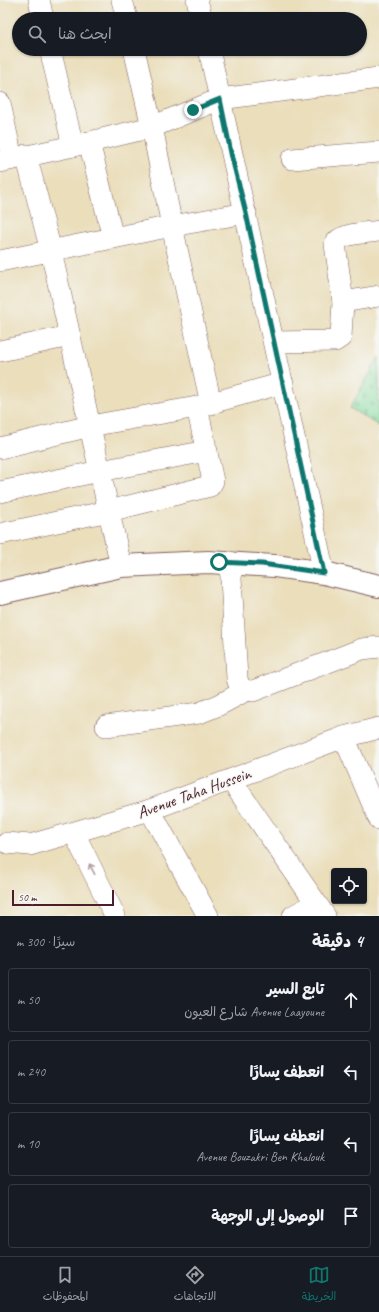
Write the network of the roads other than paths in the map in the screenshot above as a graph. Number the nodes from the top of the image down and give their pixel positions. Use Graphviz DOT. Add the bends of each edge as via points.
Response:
graph roads {
  1 [pos="39,0"];
  2 [pos="122,0"];
  3 [pos="42,12"];
  4 [pos="125,12"];
  5 [pos="52,56"];
  6 [pos="136,56"];
  7 [pos="211,56"];
  8 [pos="379,78"];
  9 [pos="220,99"];
  10 [pos="0,103"];
  11 [pos="152,127"];
  12 [pos="81,144"];
  13 [pos="379,152"];
  14 [pos="292,158"];
  15 [pos="13,159"];
  16 [pos="246,213"];
  17 [pos="172,226"];
  18 [pos="379,231"];
  19 [pos="113,238"];
  20 [pos="51,251"];
  21 [pos="0,261"];
  22 [pos="379,296"];
  23 [pos="343,302"];
  24 [pos="70,336"];
  25 [pos="274,342"];
  26 [pos="0,351"];
  27 [pos="283,383"];
  28 [pos="204,406"];
  29 [pos="90,426"];
  30 [pos="1,444"];
  31 [pos="206,451"];
  32 [pos="100,471"];
  33 [pos="0,492"];
  34 [pos="109,511"];
  35 [pos="0,534"];
  36 [pos="230,562"];
  37 [pos="121,566"];
  38 [pos="324,573"];
  39 [pos="379,586"];
  40 [pos="0,593"];
  41 [pos="379,647"];
  42 [pos="245,691"];
  43 [pos="106,726"];
  44 [pos="379,728"];
  45 [pos="344,737"];
  46 [pos="231,780"];
  47 [pos="150,810"];
  48 [pos="379,819"];
  49 [pos="74,833"];
  50 [pos="2,842"];
  51 [pos="320,910"];
  52 [pos="115,916"];
  53 [pos="208,916"];
  54 [pos="293,916"];
  1 -- 3 [label="street"];
  2 -- 4 [label="street"];
  5 -- 12 [label="street"];
  6 -- 11 [label="street"];
  7 -- 9 [label="street"];
  8 -- 9 [label="street"];
  9 -- 11 [label="street"];
  9 -- 16 [label="street"];
  10 -- 15 [label="street"];
  11 -- 12 [label="street"];
  11 -- 17 [label="street"];
  12 -- 15 [label="street"];
  12 -- 19 [label="street"];
  13 -- 14 [label="street"];
  15 -- 20 [label="street"];
  16 -- 17 [label="street"];
  16 -- 25 [label="street"];
  17 -- 19 [label="street"];
  17 -- 28 [label="street"];
  18 -- 23 [label="street" via="347,235 336,241 335,250"];
  19 -- 20 [label="street"];
  20 -- 21 [label="street"];
  20 -- 24 [label="street"];
  22 -- 23 [label="street"];
  23 -- 25 [label="street" via="341,337 334,341"];
  24 -- 26 [label="street"];
  24 -- 29 [label="street"];
  25 -- 27 [label="street"];
  27 -- 28 [label="street"];
  27 -- 38 [label="street"];
  28 -- 29 [label="street"];
  28 -- 31 [label="street"];
  29 -- 30 [label="street"];
  29 -- 32 [label="street"];
  31 -- 32 [label="street"];
  31 -- 34 [label="street" via="213,482 210,486"];
  32 -- 33 [label="street"];
  32 -- 34 [label="street"];
  34 -- 35 [label="street"];
  34 -- 37 [label="street"];
  36 -- 37 [label="main road"];
  36 -- 38 [label="main road"];
  36 -- 42 [label="street" via="237,678 239,686"];
  37 -- 40 [label="main road"];
  38 -- 39 [label="main road"];
  41 -- 42 [label="street" via="362,649 253,691"];
  42 -- 43 [label="street" via="200,713"];
  44 -- 45 [label="street, Avenue Taha Hussein"];
  45 -- 46 [label="street, Avenue Taha Hussein"];
  45 -- 48 [label="street"];
  46 -- 47 [label="street, Avenue Taha Hussein"];
  46 -- 51 [label="street"];
  47 -- 49 [label="street, Avenue Taha Hussein"];
  47 -- 53 [label="street"];
  49 -- 50 [label="street, Avenue Taha Hussein" via="30,845"];
  52 -- 49 [label="street, one-way"];
  51 -- 54 [label="street"];
}
